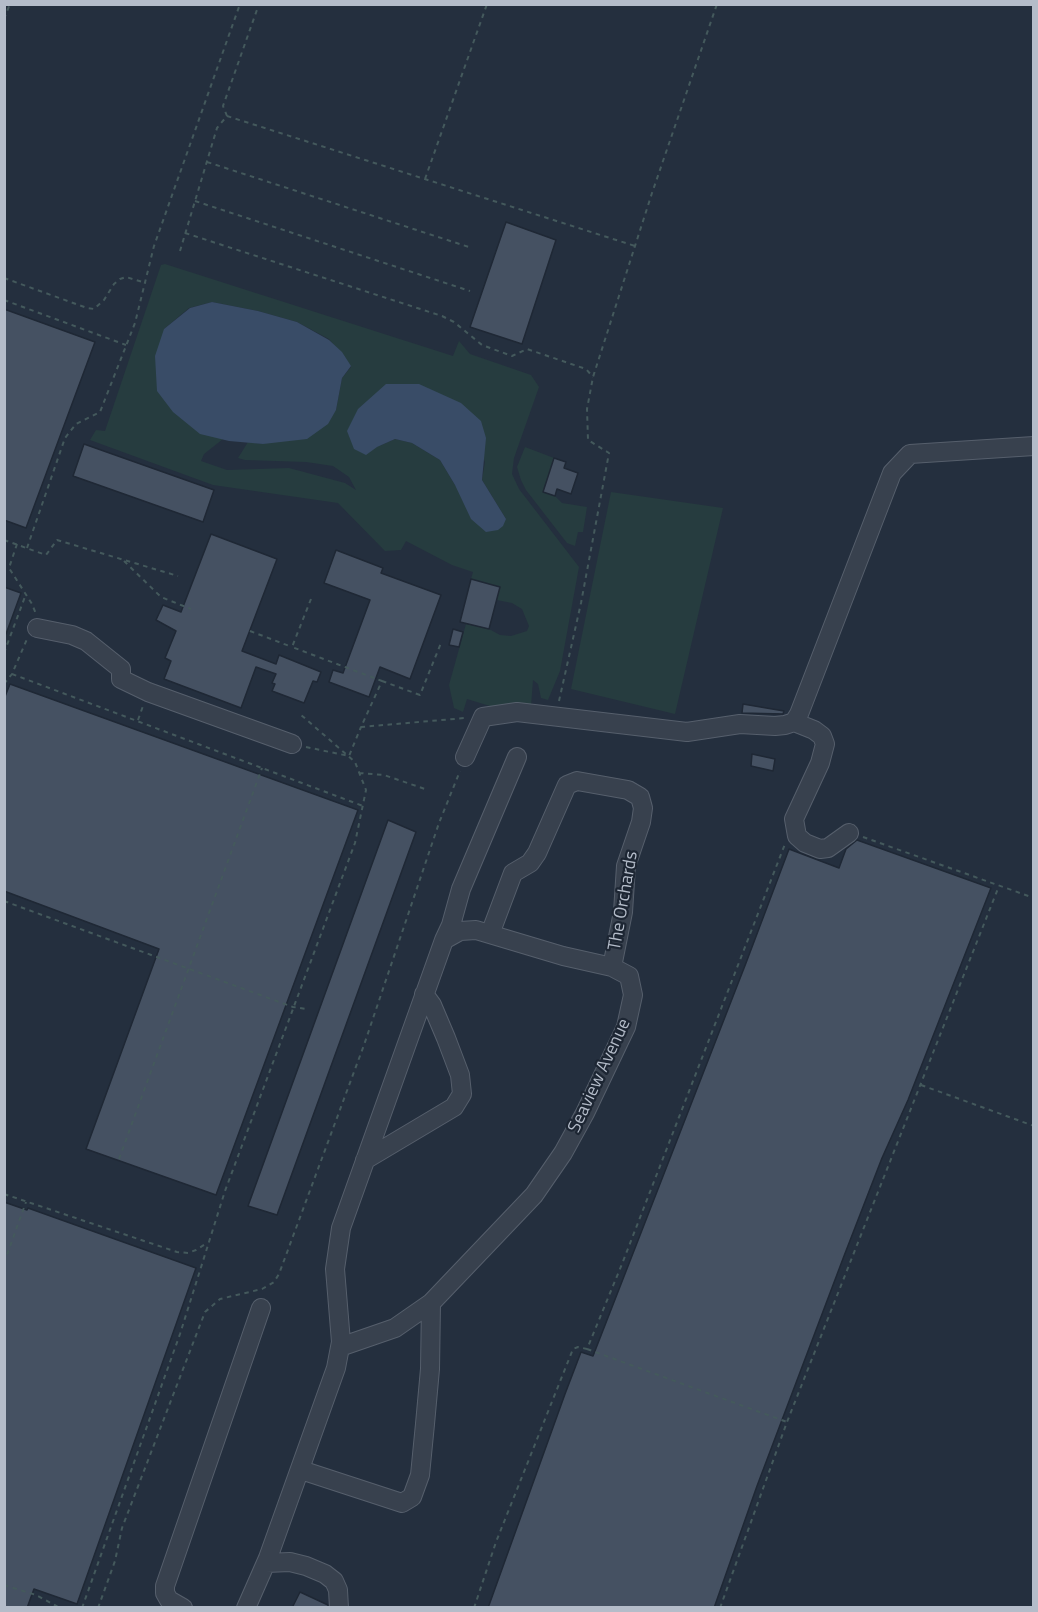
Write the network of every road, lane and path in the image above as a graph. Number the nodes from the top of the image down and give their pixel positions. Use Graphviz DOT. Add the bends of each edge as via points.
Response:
graph roads {
  1 [pos="10,4"];
  2 [pos="240,4"];
  3 [pos="259,4"];
  4 [pos="487,4"];
  5 [pos="717,4"];
  6 [pos="4,19"];
  7 [pos="227,116"];
  8 [pos="207,162"];
  9 [pos="425,179"];
  10 [pos="195,201"];
  11 [pos="185,233"];
  12 [pos="635,246"];
  13 [pos="472,248"];
  14 [pos="180,250"];
  15 [pos="4,278"];
  16 [pos="146,283"];
  17 [pos="470,291"];
  18 [pos="4,300"];
  19 [pos="126,345"];
  20 [pos="593,377"];
  21 [pos="1034,446"];
  22 [pos="4,540"];
  23 [pos="17,544"];
  24 [pos="27,548"];
  25 [pos="122,560"];
  26 [pos="4,568"];
  27 [pos="9,568"];
  28 [pos="178,576"];
  29 [pos="26,594"];
  30 [pos="310,599"];
  31 [pos="191,609"];
  32 [pos="36,628"];
  33 [pos="250,631"];
  34 [pos="441,643"];
  35 [pos="292,646"];
  36 [pos="4,653"];
  37 [pos="12,674"];
  38 [pos="382,681"];
  39 [pos="4,684"];
  40 [pos="300,714"];
  41 [pos="556,716"];
  42 [pos="483,717"];
  43 [pos="794,722"];
  44 [pos="361,727"];
  45 [pos="292,744"];
  46 [pos="349,756"];
  47 [pos="465,757"];
  48 [pos="517,757"];
  49 [pos="262,768"];
  50 [pos="359,773"];
  51 [pos="428,790"];
  52 [pos="363,806"];
  53 [pos="795,819"];
  54 [pos="849,833"];
  55 [pos="999,886"];
  56 [pos="1034,898"];
  57 [pos="4,901"];
  58 [pos="489,934"];
  59 [pos="444,940"];
  60 [pos="612,967"];
  61 [pos="188,969"];
  62 [pos="424,994"];
  63 [pos="293,1007"];
  64 [pos="307,1009"];
  65 [pos="919,1085"];
  66 [pos="1034,1126"];
  67 [pos="119,1159"];
  68 [pos="365,1160"];
  69 [pos="4,1194"];
  70 [pos="26,1202"];
  71 [pos="209,1241"];
  72 [pos="4,1263"];
  73 [pos="431,1303"];
  74 [pos="261,1308"];
  75 [pos="340,1347"];
  76 [pos="587,1349"];
  77 [pos="787,1422"];
  78 [pos="301,1470"];
  79 [pos="266,1563"];
  80 [pos="4,1585"];
  81 [pos="60,1608"];
  82 [pos="82,1608"];
  83 [pos="98,1608"];
  84 [pos="183,1608"];
  85 [pos="246,1608"];
  86 [pos="339,1608"];
  87 [pos="474,1608"];
  88 [pos="720,1608"];
  1 -- 6 [label="path"];
  2 -- 16 [label="path" via="154,246"];
  3 -- 7 [label="path" via="223,106"];
  4 -- 9 [label="path"];
  5 -- 12 [label="path"];
  7 -- 8 [label="path" via="217,128"];
  7 -- 9 [label="path"];
  8 -- 10 [label="path"];
  8 -- 13 [label="path"];
  9 -- 12 [label="path"];
  10 -- 11 [label="path"];
  10 -- 17 [label="path"];
  11 -- 14 [label="path"];
  11 -- 20 [label="path" via="442,316 482,345 512,356 527,349 586,369"];
  12 -- 20 [label="path"];
  15 -- 16 [label="path" via="94,309 120,279"];
  16 -- 19 [label="path"];
  18 -- 19 [label="path"];
  19 -- 24 [label="path" via="100,412 76,424 65,438"];
  20 -- 41 [label="path" via="587,409 588,440 609,453"];
  21 -- 43 [label="street" via="910,454 892,473"];
  22 -- 23 [label="path"];
  23 -- 24 [label="path"];
  23 -- 27 [label="path"];
  24 -- 25 [label="path" via="46,555 57,540"];
  25 -- 28 [label="path"];
  25 -- 31 [label="path" via="161,597"];
  26 -- 27 [label="path"];
  27 -- 29 [label="path"];
  29 -- 32 [label="path" via="36,615"];
  29 -- 36 [label="path"];
  30 -- 35 [label="path"];
  32 -- 37 [label="path" via="26,640"];
  32 -- 45 [label="street" via="86,640 120,669 121,680"];
  33 -- 35 [label="path"];
  34 -- 38 [label="path" via="420,695"];
  35 -- 38 [label="path"];
  37 -- 39 [label="path"];
  37 -- 49 [label="path"];
  38 -- 44 [label="path"];
  40 -- 46 [label="path"];
  41 -- 42 [label="street" via="517,712"];
  41 -- 43 [label="street" via="687,732 740,724 775,726"];
  42 -- 44 [label="path"];
  42 -- 47 [label="street"];
  43 -- 53 [label="street" via="814,730 825,744"];
  44 -- 46 [label="path"];
  45 -- 46 [label="path"];
  46 -- 50 [label="path"];
  47 -- 83 [label="path" via="279,1275 262,1289 220,1299 205,1312 122,1528"];
  48 -- 59 [label="street" via="461,889"];
  49 -- 52 [label="path"];
  49 -- 61 [label="path"];
  50 -- 51 [label="path" via="384,775"];
  50 -- 52 [label="path" via="366,790"];
  52 -- 63 [label="path" via="355,843"];
  53 -- 54 [label="street" via="797,836 819,849 828,848"];
  53 -- 76 [label="path"];
  54 -- 55 [label="path"];
  55 -- 56 [label="path"];
  55 -- 65 [label="path"];
  57 -- 61 [label="path"];
  58 -- 59 [label="street" via="460,931"];
  58 -- 60 [label="street"];
  58 -- 60 [label="street, The Orchards" via="513,873 530,863 537,853 567,785 578,781 628,790 640,797 643,808 626,866 623,912"];
  59 -- 62 [label="street"];
  60 -- 73 [label="street, Seaview Avenue" via="628,976 633,995 626,1027 585,1113 534,1195"];
  61 -- 63 [label="path"];
  61 -- 67 [label="path"];
  62 -- 68 [label="street"];
  62 -- 68 [label="street" via="450,1047 462,1094 454,1107"];
  63 -- 64 [label="path"];
  63 -- 71 [label="path"];
  65 -- 66 [label="path"];
  65 -- 77 [label="path"];
  68 -- 75 [label="street" via="341,1228 335,1269"];
  69 -- 70 [label="path"];
  70 -- 71 [label="path" via="177,1252 188,1253"];
  70 -- 72 [label="path"];
  71 -- 82 [label="path" via="180,1334"];
  73 -- 75 [label="street, Seaview Avenue" via="395,1328"];
  73 -- 78 [label="street" via="425,1424 420,1475 412,1497 402,1503"];
  74 -- 84 [label="street" via="165,1586 169,1600"];
  75 -- 78 [label="street"];
  76 -- 77 [label="path"];
  76 -- 87 [label="path" via="573,1349 496,1542"];
  77 -- 88 [label="path"];
  78 -- 79 [label="street"];
  79 -- 85 [label="street"];
  79 -- 86 [label="street" via="290,1562 325,1574 338,1590"];
  80 -- 81 [label="path"];
}
